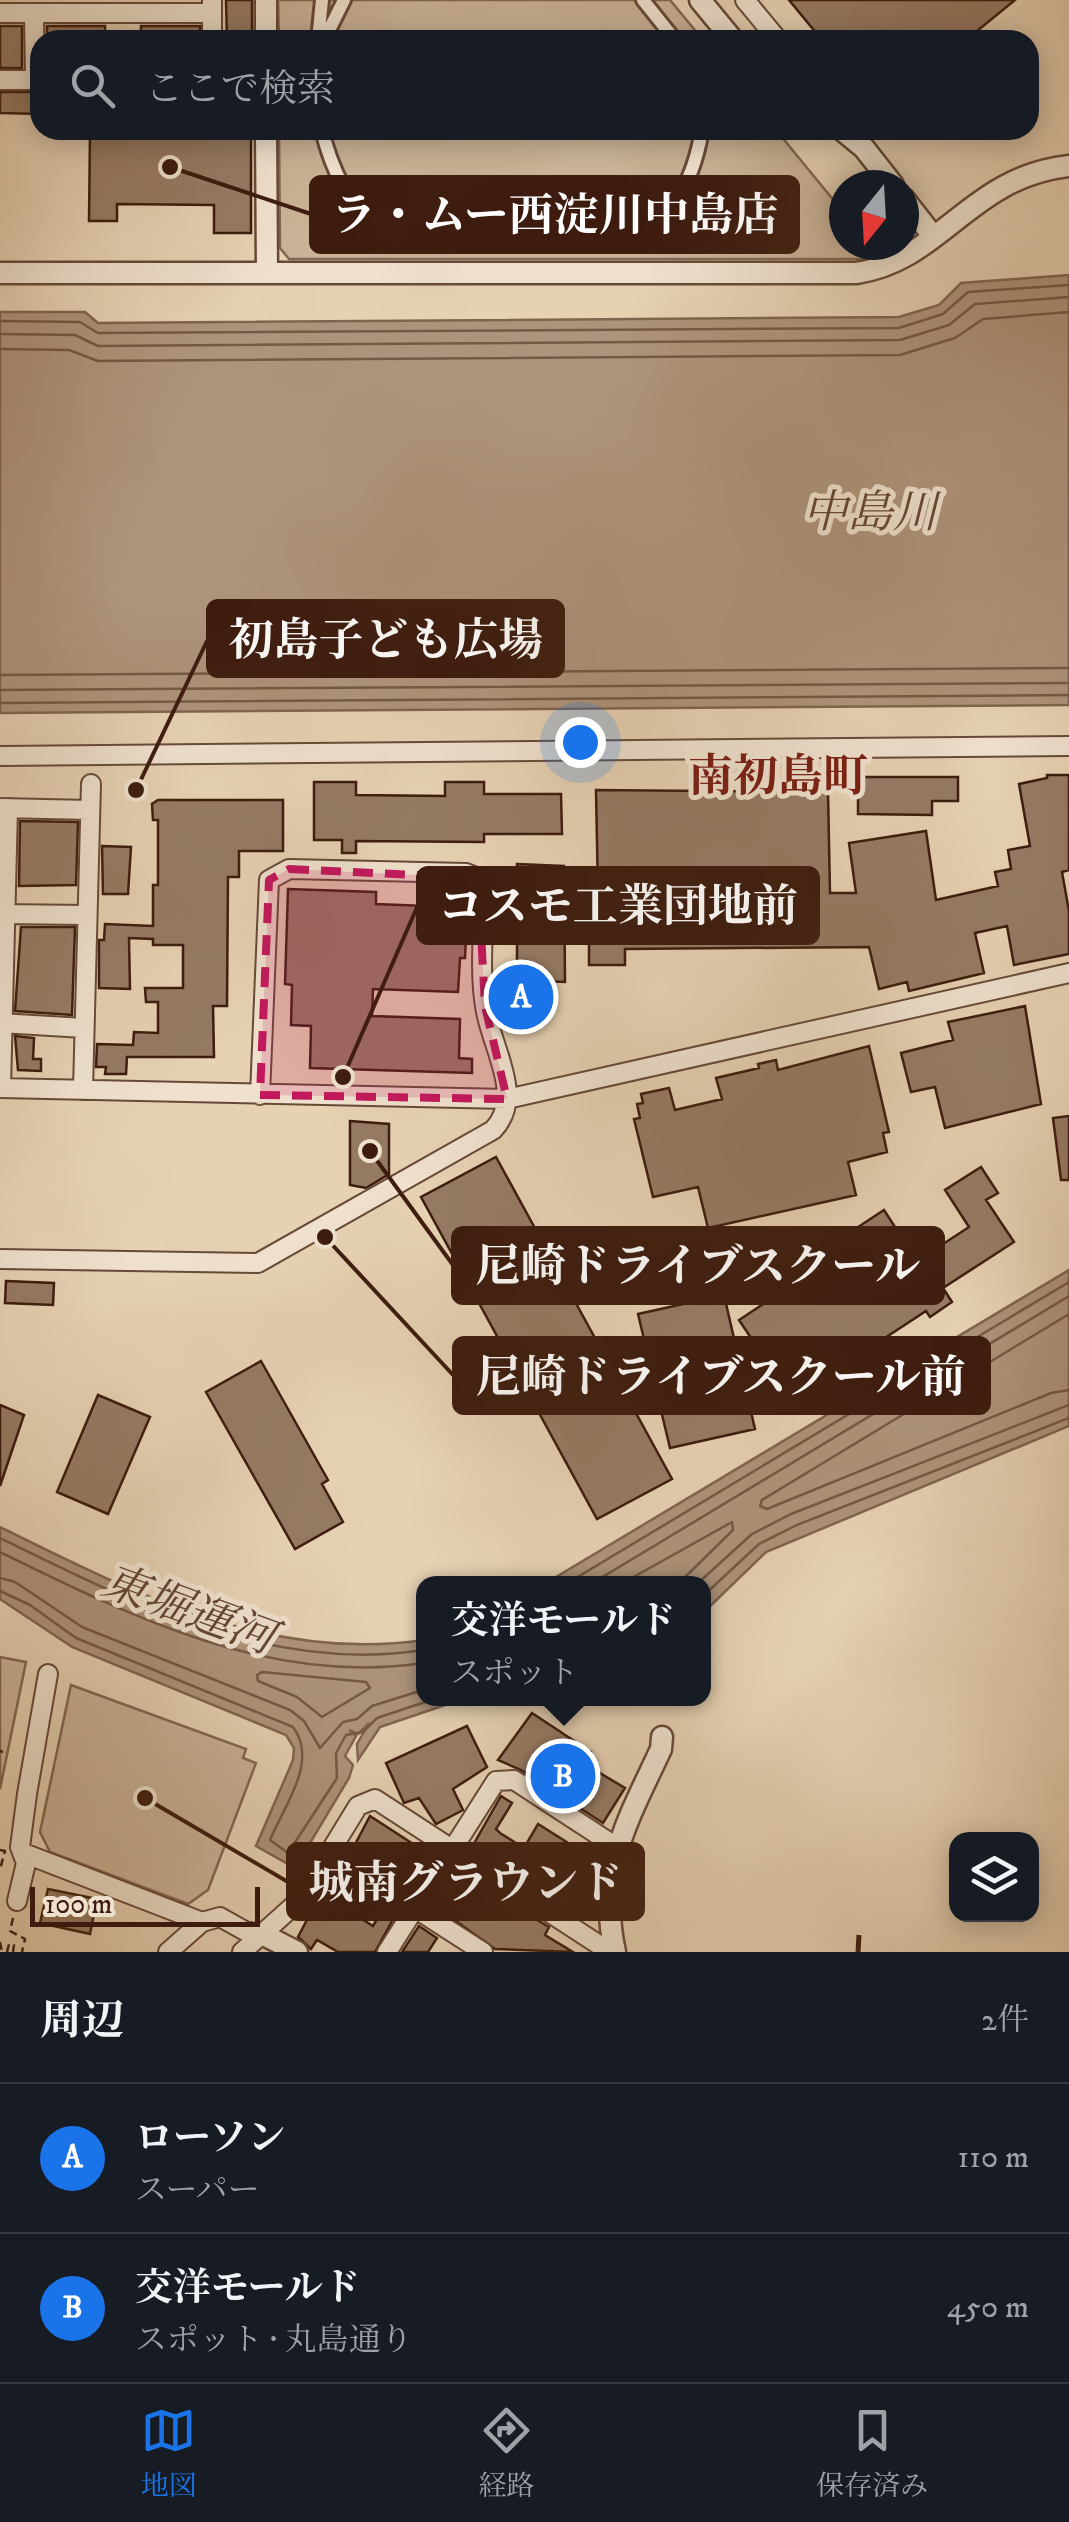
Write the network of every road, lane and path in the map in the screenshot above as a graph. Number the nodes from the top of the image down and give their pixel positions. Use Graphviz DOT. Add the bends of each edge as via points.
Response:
graph roads {
  1 [pos="266,0"];
  2 [pos="322,0"];
  3 [pos="344,0"];
  4 [pos="643,0"];
  5 [pos="700,0"];
  6 [pos="745,0"];
  7 [pos="69,7"];
  8 [pos="138,7"];
  9 [pos="212,7"];
  10 [pos="0,13"];
  11 [pos="34,13"];
  12 [pos="35,30"];
  13 [pos="266,30"];
  14 [pos="321,30"];
  15 [pos="327,30"];
  16 [pos="667,30"];
  17 [pos="725,30"];
  18 [pos="770,30"];
  19 [pos="0,80"];
  20 [pos="30,80"];
  21 [pos="266,140"];
  22 [pos="325,140"];
  23 [pos="700,140"];
  24 [pos="854,140"];
  25 [pos="1069,166"];
  26 [pos="881,170"];
  27 [pos="919,218"];
  28 [pos="933,236"];
  29 [pos="0,273"];
  30 [pos="267,273"];
  31 [pos="1069,746"];
  32 [pos="0,756"];
  33 [pos="92,784"];
  34 [pos="4,808"];
  35 [pos="90,810"];
  36 [pos="2,914"];
  37 [pos="87,915"];
  38 [pos="1069,972"];
  39 [pos="1,1023"];
  40 [pos="84,1028"];
  41 [pos="0,1088"];
  42 [pos="83,1090"];
  43 [pos="260,1095"];
  44 [pos="508,1098"];
  45 [pos="0,1259"];
  46 [pos="48,1674"];
  47 [pos="662,1736"];
  48 [pos="615,1846"];
  49 [pos="453,1848"];
  50 [pos="0,1850"];
  51 [pos="329,1852"];
  52 [pos="26,1854"];
  53 [pos="0,1869"];
  54 [pos="17,1901"];
  55 [pos="414,1908"];
  56 [pos="202,1922"];
  57 [pos="264,1935"];
  58 [pos="0,1942"];
  59 [pos="7,1952"];
  60 [pos="22,1952"];
  61 [pos="168,1952"];
  62 [pos="242,1952"];
  63 [pos="297,1952"];
  64 [pos="387,1952"];
  65 [pos="483,1952"];
  66 [pos="613,1952"];
  1 -- 13 [label="street"];
  2 -- 14 [label="street"];
  3 -- 15 [label="street"];
  4 -- 16 [label="street"];
  5 -- 17 [label="street"];
  6 -- 18 [label="street"];
  7 -- 8 [label="street"];
  7 -- 11 [label="street"];
  8 -- 9 [label="street"];
  10 -- 11 [label="street"];
  11 -- 12 [label="street"];
  19 -- 20 [label="street"];
  21 -- 30 [label="street"];
  22 -- 23 [label="street" via="352,201 382,232 616,236 674,200 696,168"];
  24 -- 26 [label="street"];
  25 -- 28 [label="street" via="985,194"];
  27 -- 28 [label="street"];
  28 -- 30 [label="street" via="896,265 856,273"];
  29 -- 30 [label="street"];
  31 -- 32 [label="street"];
  33 -- 35 [label="street"];
  34 -- 35 [label="street"];
  34 -- 36 [label="street"];
  35 -- 37 [label="street"];
  36 -- 37 [label="street"];
  36 -- 39 [label="street"];
  37 -- 40 [label="street"];
  38 -- 44 [label="street"];
  39 -- 40 [label="street"];
  39 -- 41 [label="street"];
  40 -- 42 [label="street"];
  41 -- 42 [label="street"];
  42 -- 43 [label="street"];
  43 -- 44 [label="street"];
  43 -- 44 [label="street" via="266,890 277,872 288,869 478,878 484,890 485,1006"];
  44 -- 45 [label="street" via="504,1119 482,1138 258,1263"];
  46 -- 52 [label="street" via="20,1847"];
  47 -- 48 [label="street"];
  48 -- 49 [label="street" via="514,1780 496,1781"];
  48 -- 66 [label="street" via="609,1896"];
  49 -- 51 [label="street" via="375,1798 358,1806"];
  49 -- 55 [label="street"];
  49 -- 66 [label="street"];
  50 -- 53 [label="path"];
  51 -- 55 [label="street"];
  51 -- 57 [label="street" via="301,1899"];
  52 -- 54 [label="street"];
  52 -- 56 [label="street"];
  54 -- 60 [label="path" via="10,1931 24,1939"];
  55 -- 64 [label="street"];
  55 -- 65 [label="street"];
  56 -- 57 [label="street" via="220,1917"];
  56 -- 61 [label="street"];
  57 -- 62 [label="street"];
  57 -- 63 [label="street"];
  58 -- 59 [label="path"];
}
